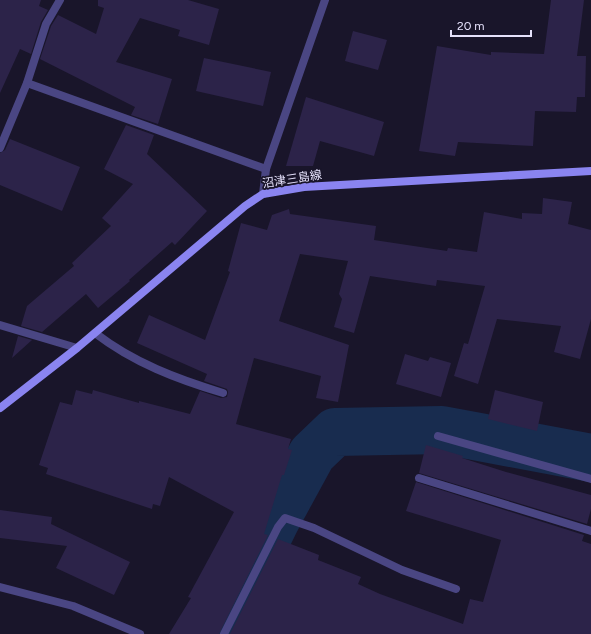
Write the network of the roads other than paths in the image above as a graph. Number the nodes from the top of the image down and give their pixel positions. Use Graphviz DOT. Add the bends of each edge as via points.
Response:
graph roads {
  1 [pos="60,0"];
  2 [pos="325,0"];
  3 [pos="27,83"];
  4 [pos="0,148"];
  5 [pos="266,169"];
  6 [pos="591,171"];
  7 [pos="263,194"];
  8 [pos="0,325"];
  9 [pos="95,333"];
  10 [pos="77,348"];
  11 [pos="223,393"];
  12 [pos="0,408"];
  13 [pos="438,436"];
  14 [pos="419,478"];
  15 [pos="591,480"];
  16 [pos="591,531"];
  17 [pos="0,587"];
  18 [pos="456,589"];
  19 [pos="140,634"];
  20 [pos="224,634"];
  1 -- 3 [label="street" via="46,24"];
  2 -- 5 [label="street"];
  3 -- 4 [label="street"];
  3 -- 5 [label="street"];
  5 -- 7 [label="street"];
  6 -- 7 [label="main road, 沼津三島線" via="304,187"];
  7 -- 9 [label="main road, 沼津三島線" via="245,206"];
  8 -- 10 [label="street"];
  9 -- 10 [label="main road, 沼津三島線"];
  9 -- 11 [label="street" via="113,347 154,369"];
  10 -- 12 [label="main road, 沼津三島線"];
  13 -- 15 [label="street"];
  14 -- 16 [label="street"];
  17 -- 19 [label="street" via="73,606"];
  18 -- 20 [label="street" via="402,570 314,528 285,518"];
}
